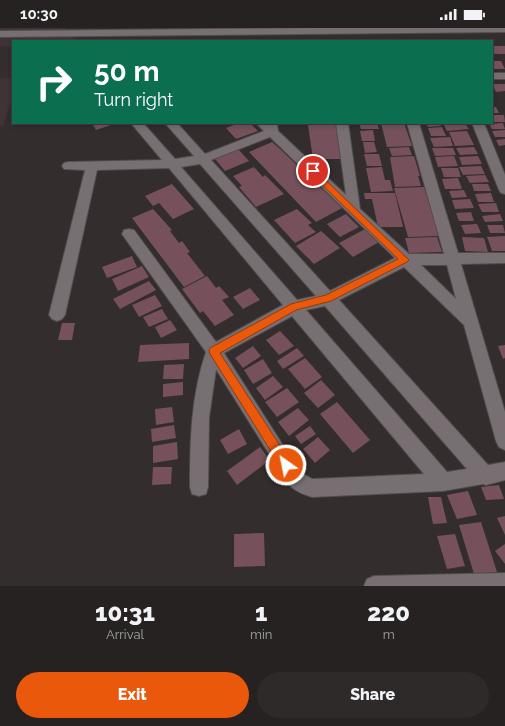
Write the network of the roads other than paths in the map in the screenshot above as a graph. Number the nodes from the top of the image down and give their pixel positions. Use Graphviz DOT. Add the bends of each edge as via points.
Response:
graph roads {
  1 [pos="505,29"];
  2 [pos="163,30"];
  3 [pos="225,30"];
  4 [pos="290,30"];
  5 [pos="90,31"];
  6 [pos="60,32"];
  7 [pos="0,34"];
  8 [pos="328,35"];
  9 [pos="98,40"];
  10 [pos="210,40"];
  11 [pos="474,40"];
  12 [pos="0,43"];
  13 [pos="12,43"];
  14 [pos="493,76"];
  15 [pos="505,76"];
  16 [pos="138,124"];
  17 [pos="172,124"];
  18 [pos="342,124"];
  19 [pos="413,124"];
  20 [pos="478,124"];
  21 [pos="269,126"];
  22 [pos="204,159"];
  23 [pos="172,164"];
  24 [pos="68,166"];
  25 [pos="92,166"];
  26 [pos="505,190"];
  27 [pos="354,210"];
  28 [pos="130,234"];
  29 [pos="453,258"];
  30 [pos="505,258"];
  31 [pos="404,260"];
  32 [pos="328,299"];
  33 [pos="294,307"];
  34 [pos="57,315"];
  35 [pos="470,321"];
  36 [pos="214,351"];
  37 [pos="505,441"];
  38 [pos="505,471"];
  39 [pos="486,476"];
  40 [pos="443,482"];
  41 [pos="199,486"];
  42 [pos="505,582"];
  43 [pos="374,586"];
  1 -- 8 [label="street"];
  2 -- 3 [label="street"];
  2 -- 5 [label="street"];
  3 -- 4 [label="street"];
  4 -- 8 [label="street"];
  5 -- 6 [label="street"];
  5 -- 9 [label="street"];
  6 -- 7 [label="street"];
  8 -- 10 [label="street"];
  8 -- 11 [label="street"];
  12 -- 13 [label="street"];
  14 -- 15 [label="street"];
  16 -- 23 [label="street"];
  17 -- 22 [label="street"];
  18 -- 27 [label="street"];
  19 -- 29 [label="street"];
  20 -- 26 [label="street"];
  21 -- 22 [label="street"];
  21 -- 27 [label="street"];
  22 -- 23 [label="street"];
  22 -- 32 [label="street"];
  23 -- 25 [label="street"];
  23 -- 33 [label="street"];
  24 -- 25 [label="street"];
  25 -- 34 [label="street"];
  27 -- 31 [label="street"];
  28 -- 36 [label="street"];
  29 -- 30 [label="street"];
  29 -- 31 [label="street"];
  29 -- 35 [label="street"];
  31 -- 32 [label="street"];
  31 -- 35 [label="street"];
  32 -- 33 [label="street"];
  32 -- 39 [label="street"];
  33 -- 36 [label="street"];
  33 -- 40 [label="street"];
  35 -- 37 [label="street"];
  36 -- 40 [label="street" via="294,478 302,485 312,488"];
  36 -- 41 [label="street" via="206,372"];
  38 -- 39 [label="street"];
  39 -- 40 [label="street"];
  42 -- 43 [label="street"];
}
